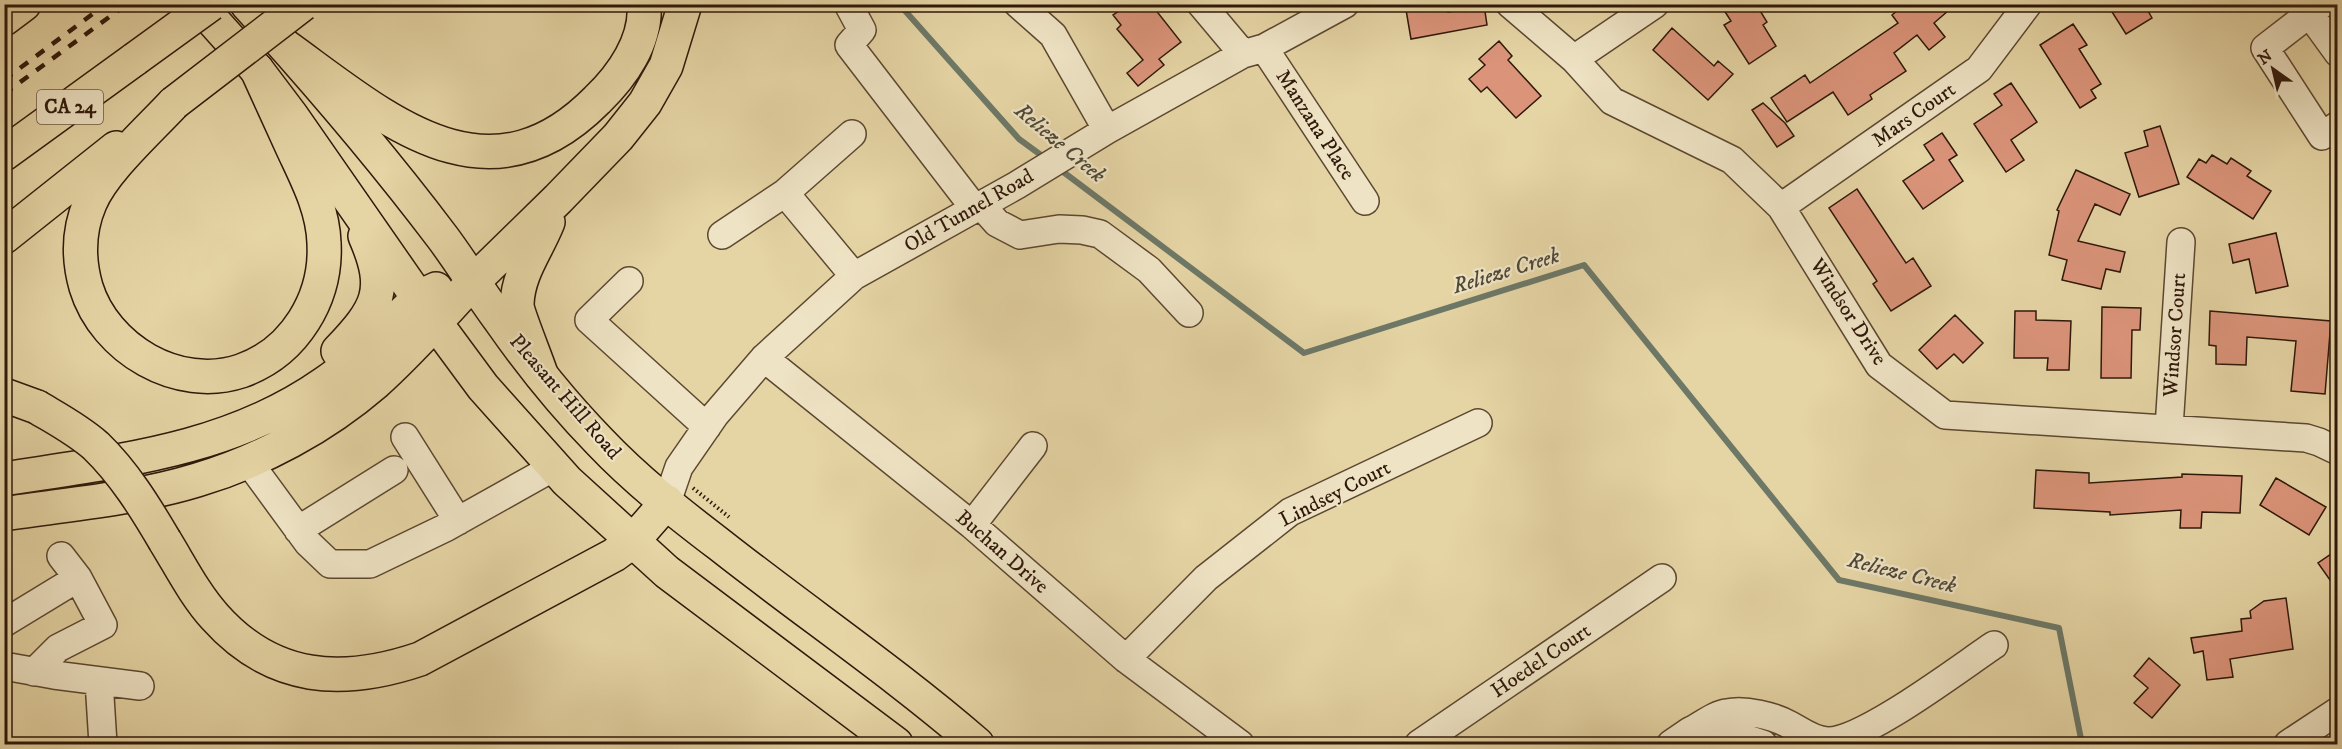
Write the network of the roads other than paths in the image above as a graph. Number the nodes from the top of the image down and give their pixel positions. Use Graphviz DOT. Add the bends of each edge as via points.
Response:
graph roads {
  1 [pos="24,4"];
  2 [pos="198,4"];
  3 [pos="211,4"];
  4 [pos="247,4"];
  5 [pos="303,4"];
  6 [pos="644,4"];
  7 [pos="685,4"];
  8 [pos="848,4"];
  9 [pos="1018,4"];
  10 [pos="1201,4"];
  11 [pos="1345,4"];
  12 [pos="1510,4"];
  13 [pos="1655,4"];
  14 [pos="2028,4"];
  15 [pos="2316,9"];
  16 [pos="4,19"];
  17 [pos="285,46"];
  18 [pos="1253,51"];
  19 [pos="2337,53"];
  20 [pos="1574,59"];
  21 [pos="257,70"];
  22 [pos="174,103"];
  23 [pos="2337,125"];
  24 [pos="1107,130"];
  25 [pos="852,134"];
  26 [pos="4,154"];
  27 [pos="346,192"];
  28 [pos="785,193"];
  29 [pos="558,199"];
  30 [pos="1365,201"];
  31 [pos="978,207"];
  32 [pos="1781,207"];
  33 [pos="722,235"];
  34 [pos="4,237"];
  35 [pos="2181,242"];
  36 [pos="854,276"];
  37 [pos="628,281"];
  38 [pos="473,282"];
  39 [pos="427,310"];
  40 [pos="1189,313"];
  41 [pos="764,358"];
  42 [pos="541,374"];
  43 [pos="4,395"];
  44 [pos="291,404"];
  45 [pos="1478,423"];
  46 [pos="706,427"];
  47 [pos="2169,428"];
  48 [pos="405,437"];
  49 [pos="1034,446"];
  50 [pos="2337,451"];
  51 [pos="248,462"];
  52 [pos="554,467"];
  53 [pos="394,470"];
  54 [pos="4,479"];
  55 [pos="667,502"];
  56 [pos="4,514"];
  57 [pos="458,521"];
  58 [pos="972,525"];
  59 [pos="298,530"];
  60 [pos="632,542"];
  61 [pos="61,556"];
  62 [pos="78,578"];
  63 [pos="1662,578"];
  64 [pos="4,623"];
  65 [pos="1994,645"];
  66 [pos="1126,659"];
  67 [pos="13,669"];
  68 [pos="99,681"];
  69 [pos="140,686"];
  70 [pos="2337,711"];
  71 [pos="1680,738"];
  72 [pos="103,744"];
  73 [pos="893,744"];
  74 [pos="977,744"];
  75 [pos="1240,744"];
  76 [pos="1419,744"];
  77 [pos="1763,744"];
  78 [pos="2288,744"];
  1 -- 16 [label="main road"];
  2 -- 21 [label="main road"];
  3 -- 26 [label="main road, CA 24, bridge"];
  4 -- 17 [label="main road, Pleasant Hill Road"];
  5 -- 22 [label="main road, bridge"];
  6 -- 17 [label="main road" via="640,34 630,60 612,86 561,131 531,145 500,152 470,152 440,145 412,132"];
  7 -- 29 [label="main road" via="666,66 645,103"];
  8 -- 31 [label="street" via="862,30 849,45"];
  9 -- 24 [label="street" via="1053,35"];
  10 -- 18 [label="street, Manzana Place"];
  11 -- 18 [label="street, Old Tunnel Road"];
  12 -- 20 [label="street, Windsor Drive"];
  13 -- 20 [label="street"];
  14 -- 32 [label="street, Mars Court" via="1979,69"];
  15 -- 19 [label="street"];
  15 -- 23 [label="street" via="2265,48 2322,136"];
  17 -- 38 [label="main road, Pleasant Hill Road" via="379,156"];
  18 -- 24 [label="street, Old Tunnel Road"];
  18 -- 30 [label="street, Manzana Place"];
  20 -- 32 [label="street, Windsor Drive" via="1612,101 1732,160"];
  21 -- 22 [label="main road" via="310,186 324,243 316,301 298,332 271,355 241,371 208,376 179,373 151,363 125,347 105,326 90,299 81,269 80,235 90,202 109,174"];
  21 -- 27 [label="main road"];
  22 -- 34 [label="main road"];
  24 -- 31 [label="street, Old Tunnel Road"];
  25 -- 28 [label="street"];
  27 -- 39 [label="main road"];
  27 -- 44 [label="main road" via="375,261 378,294 363,325"];
  28 -- 33 [label="street"];
  28 -- 36 [label="street"];
  29 -- 38 [label="main road"];
  29 -- 42 [label="main road" via="542,238 530,255 517,306"];
  31 -- 36 [label="street, Old Tunnel Road"];
  31 -- 40 [label="street" via="1020,235 1059,229 1100,234 1149,270"];
  32 -- 47 [label="street, Windsor Drive" via="1879,366 1945,415"];
  35 -- 47 [label="street, Windsor Court"];
  36 -- 41 [label="street, Old Tunnel Road"];
  37 -- 46 [label="street" via="589,320"];
  38 -- 39 [label="main road" via="447,285"];
  38 -- 42 [label="main road, Pleasant Hill Road"];
  39 -- 44 [label="main road"];
  39 -- 51 [label="main road" via="374,384 342,408"];
  39 -- 52 [label="main road" via="483,387"];
  41 -- 46 [label="street, Old Tunnel Road"];
  41 -- 58 [label="street, Buchan Drive"];
  42 -- 55 [label="main road, Pleasant Hill Road" via="601,444"];
  43 -- 60 [label="main road, bridge" via="37,407 94,445 132,488 214,616 252,650 289,668 353,675 388,670 420,659"];
  44 -- 54 [label="main road" via="186,447"];
  45 -- 66 [label="street, Lindsey Court" via="1290,512 1206,578"];
  46 -- 55 [label="street, Old Tunnel Road" via="679,467"];
  47 -- 50 [label="street, Windsor Drive" via="2306,438"];
  48 -- 57 [label="street"];
  49 -- 58 [label="street"];
  51 -- 56 [label="main road" via="196,481 154,490"];
  51 -- 59 [label="street"];
  52 -- 57 [label="street"];
  52 -- 60 [label="main road"];
  53 -- 59 [label="street"];
  55 -- 60 [label="main road"];
  55 -- 74 [label="main road, Pleasant Hill Road"];
  57 -- 59 [label="street" via="370,564 330,564"];
  58 -- 66 [label="street, Buchan Drive"];
  60 -- 73 [label="main road"];
  61 -- 62 [label="street"];
  62 -- 64 [label="street"];
  62 -- 67 [label="street" via="103,624"];
  63 -- 76 [label="street, Hoedel Court"];
  65 -- 71 [label="street" via="1881,721 1850,736 1827,741 1808,736 1787,723 1726,712"];
  66 -- 75 [label="street, Buchan Drive"];
  67 -- 68 [label="street"];
  68 -- 69 [label="street"];
  68 -- 72 [label="street"];
  70 -- 78 [label="street"];
  71 -- 77 [label="street" via="1714,728"];
}
